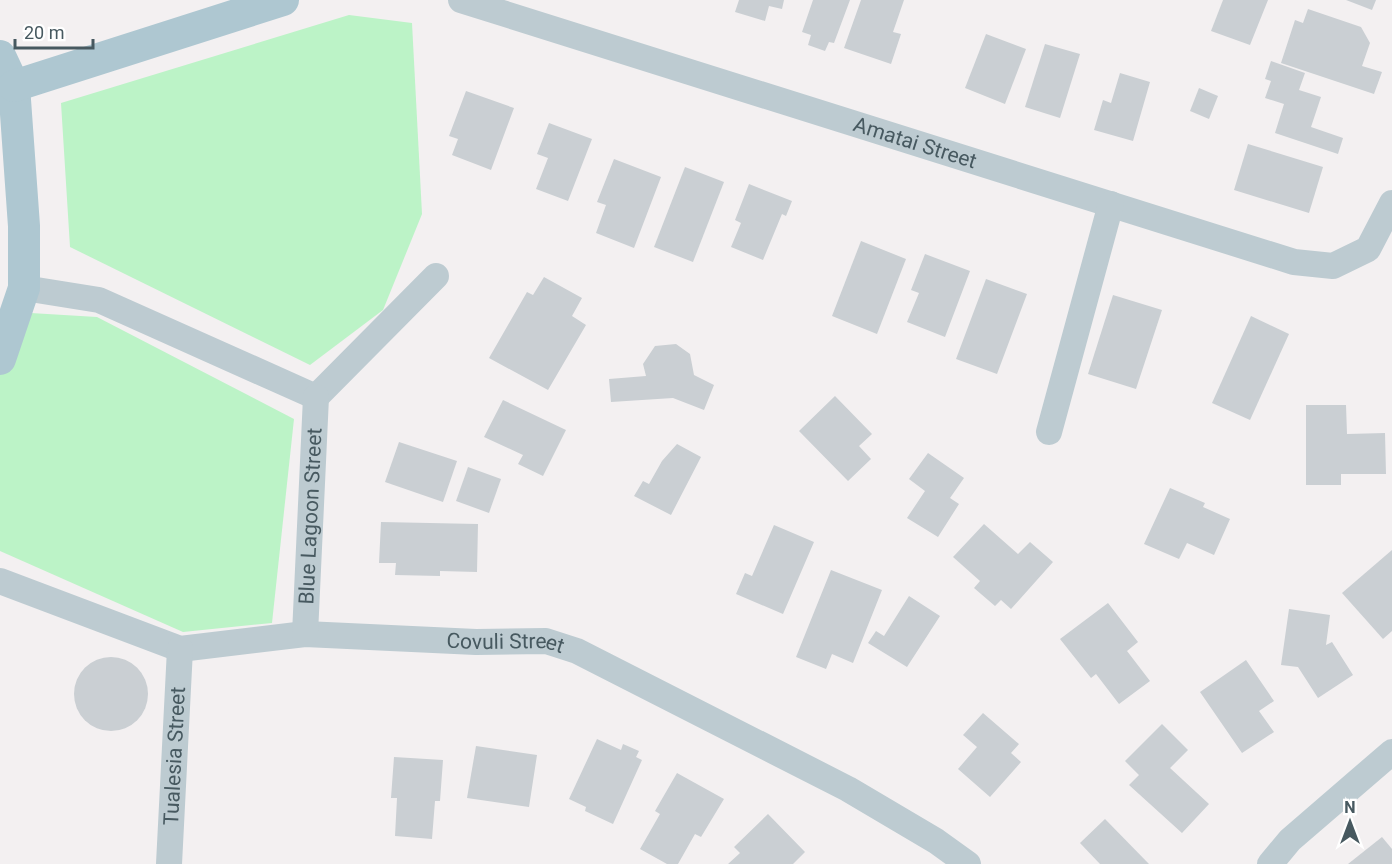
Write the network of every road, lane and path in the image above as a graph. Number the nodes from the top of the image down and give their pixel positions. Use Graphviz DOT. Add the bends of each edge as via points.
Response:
graph roads {
  1 [pos="283,0"];
  2 [pos="461,0"];
  3 [pos="0,56"];
  4 [pos="14,86"];
  5 [pos="1392,203"];
  6 [pos="1111,204"];
  7 [pos="436,276"];
  8 [pos="24,288"];
  9 [pos="0,359"];
  10 [pos="316,397"];
  11 [pos="1049,432"];
  12 [pos="0,581"];
  13 [pos="305,634"];
  14 [pos="180,649"];
  15 [pos="1392,752"];
  16 [pos="169,864"];
  17 [pos="968,864"];
  18 [pos="1270,864"];
  1 -- 4 [label="main road"];
  2 -- 6 [label="street, Amatai Street"];
  3 -- 4 [label="main road"];
  4 -- 8 [label="main road" via="24,226"];
  5 -- 6 [label="street, Amatai Street" via="1368,249 1333,266 1294,262"];
  6 -- 11 [label="street"];
  7 -- 10 [label="street"];
  8 -- 9 [label="main road"];
  8 -- 10 [label="street" via="99,300"];
  10 -- 13 [label="street, Blue Lagoon Street"];
  12 -- 14 [label="street, Covuli Street"];
  13 -- 14 [label="street, Covuli Street"];
  13 -- 17 [label="street, Covuli Street" via="546,642 577,651 848,789"];
  14 -- 16 [label="street, Tualesia Street"];
  15 -- 18 [label="street" via="1290,840"];
}
